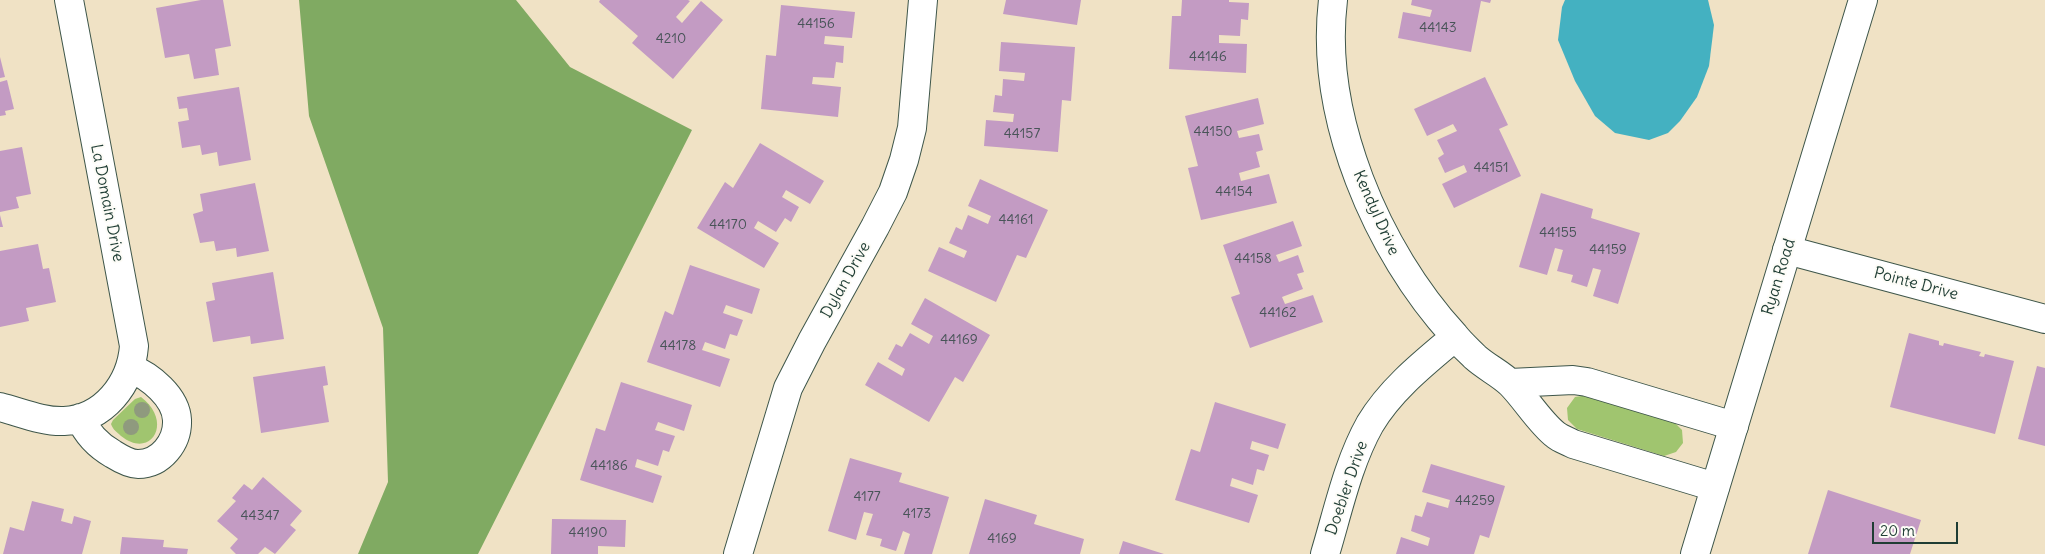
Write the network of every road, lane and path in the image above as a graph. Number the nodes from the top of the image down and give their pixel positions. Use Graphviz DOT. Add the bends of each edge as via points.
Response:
graph roads {
  1 [pos="69,0"];
  2 [pos="923,0"];
  3 [pos="1333,0"];
  4 [pos="1863,0"];
  5 [pos="1787,250"];
  6 [pos="2045,319"];
  7 [pos="1455,337"];
  8 [pos="130,368"];
  9 [pos="1510,383"];
  10 [pos="0,407"];
  11 [pos="80,418"];
  12 [pos="1734,426"];
  13 [pos="1715,486"];
  14 [pos="738,554"];
  15 [pos="1325,554"];
  16 [pos="1695,554"];
  1 -- 8 [label="street, La Domain Drive" via="134,346"];
  2 -- 14 [label="street, Dylan Drive" via="912,128 904,160 893,192 788,388"];
  3 -- 7 [label="street, Kendyl Drive" via="1332,66 1345,138 1393,253 1415,288"];
  4 -- 5 [label="street, Ryan Road"];
  5 -- 6 [label="street, Pointe Drive"];
  5 -- 12 [label="street, Ryan Road"];
  7 -- 9 [label="street, Kendyl Drive" via="1475,357"];
  7 -- 15 [label="street, Doebler Drive" via="1416,370 1370,424 1349,475"];
  8 -- 11 [label="street, La Domain Drive" via="120,389 110,400 100,409"];
  8 -- 11 [label="street" via="153,381 170,400 177,418 172,443 163,454 152,461 137,464 123,460 105,450"];
  9 -- 12 [label="street" via="1587,382"];
  9 -- 13 [label="street, Kendyl Drive" via="1556,435 1573,444"];
  10 -- 11 [label="street" via="47,420"];
  12 -- 13 [label="street, Ryan Road"];
  13 -- 16 [label="street, Ryan Road"];
}
